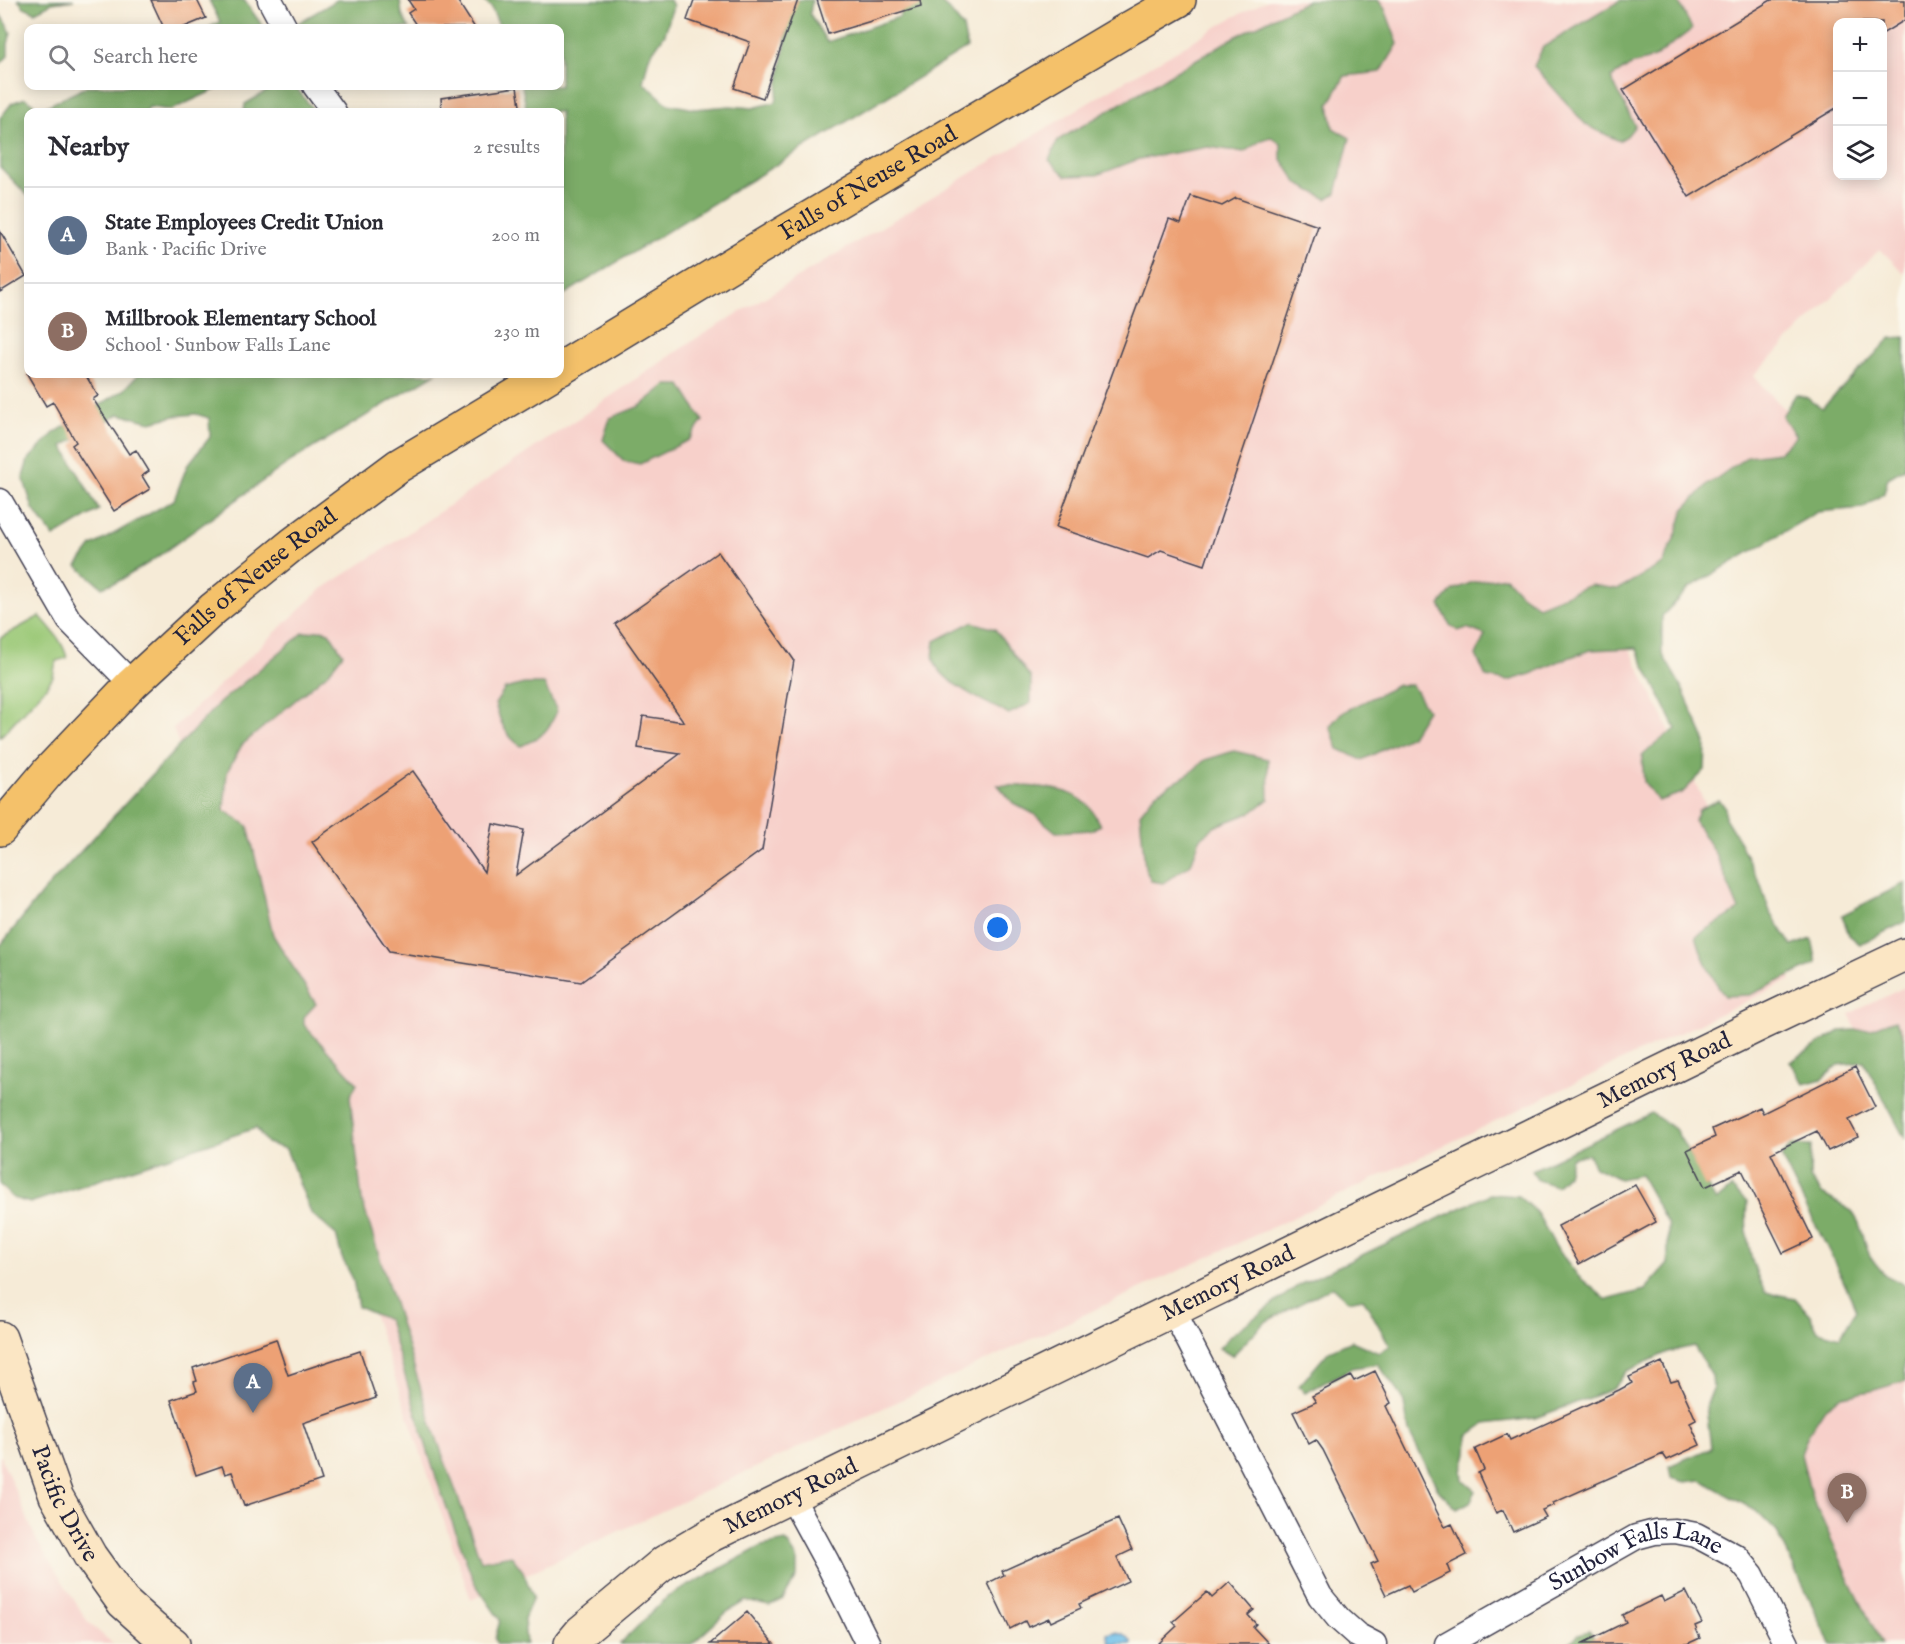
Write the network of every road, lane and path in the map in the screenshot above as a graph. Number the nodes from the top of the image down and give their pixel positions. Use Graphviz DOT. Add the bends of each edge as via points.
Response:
graph roads {
  1 [pos="270,0"];
  2 [pos="1179,0"];
  3 [pos="283,24"];
  4 [pos="318,90"];
  5 [pos="331,108"];
  6 [pos="564,367"];
  7 [pos="544,378"];
  8 [pos="0,501"];
  9 [pos="132,684"];
  10 [pos="0,829"];
  11 [pos="1905,956"];
  12 [pos="1173,1310"];
  13 [pos="0,1338"];
  14 [pos="791,1496"];
  15 [pos="173,1644"];
  16 [pos="571,1644"];
  17 [pos="868,1644"];
  18 [pos="1374,1644"];
  19 [pos="1447,1644"];
  20 [pos="1787,1644"];
  1 -- 3 [label="street"];
  2 -- 6 [label="main road, Falls of Neuse Road"];
  4 -- 5 [label="street"];
  7 -- 9 [label="main road, Falls of Neuse Road" via="398,466 349,501 213,609"];
  8 -- 9 [label="street" via="69,620"];
  9 -- 10 [label="main road, Falls of Neuse Road"];
  11 -- 12 [label="street, Memory Road"];
  12 -- 14 [label="street, Memory Road"];
  12 -- 18 [label="street" via="1320,1596 1357,1635"];
  13 -- 15 [label="street, Pacific Drive" via="56,1497 90,1556 123,1602"];
  14 -- 16 [label="street, Memory Road" via="665,1562"];
  14 -- 17 [label="street"];
  19 -- 20 [label="street, Sunbow Falls Lane" via="1636,1537 1675,1531 1696,1534 1737,1557 1752,1575"];
}
